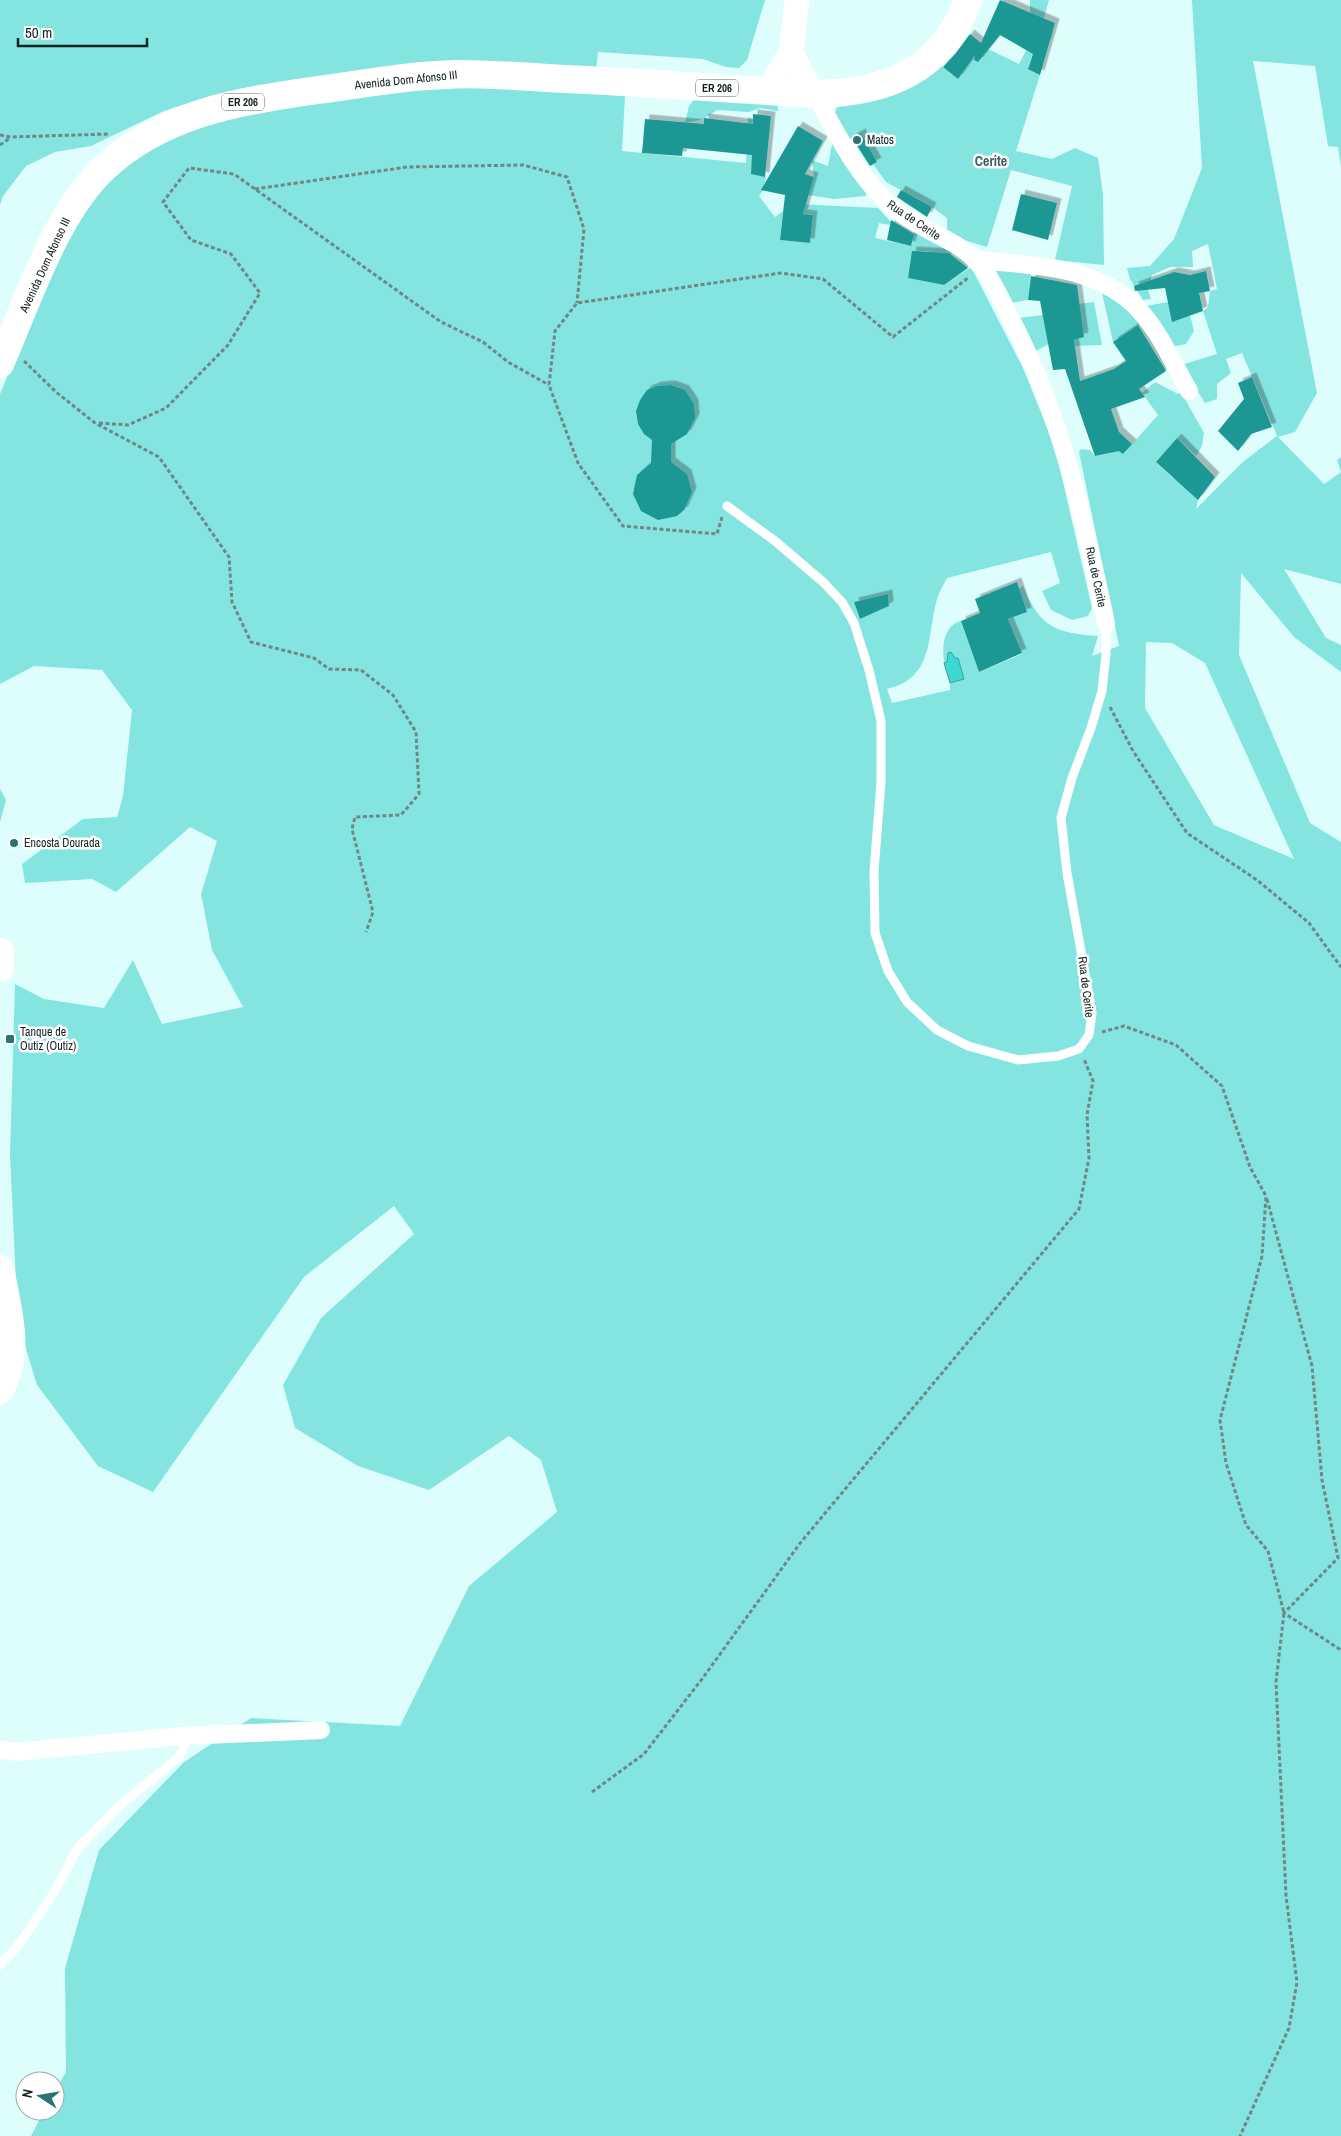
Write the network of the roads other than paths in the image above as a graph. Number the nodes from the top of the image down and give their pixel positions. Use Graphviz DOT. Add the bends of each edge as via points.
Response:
graph roads {
  1 [pos="797,0"];
  2 [pos="968,0"];
  3 [pos="791,52"];
  4 [pos="768,91"];
  5 [pos="815,94"];
  6 [pos="978,264"];
  7 [pos="0,364"];
  8 [pos="1189,391"];
  9 [pos="727,506"];
  10 [pos="1106,623"];
  11 [pos="0,952"];
  12 [pos="0,959"];
  13 [pos="0,968"];
  14 [pos="0,1269"];
  15 [pos="0,1390"];
  16 [pos="321,1730"];
  17 [pos="189,1736"];
  18 [pos="0,1748"];
  19 [pos="0,1965"];
  1 -- 3 [label="street"];
  2 -- 5 [label="main road, Avenida Dom Afonso III / ER 206" via="944,44 916,70 872,88"];
  3 -- 4 [label="street"];
  3 -- 5 [label="street"];
  4 -- 5 [label="main road, Avenida Dom Afonso III / ER 206"];
  4 -- 7 [label="main road, Avenida Dom Afonso III / ER 206" via="456,74 298,93 192,115 139,142 110,163 85,189 59,230"];
  5 -- 6 [label="street, Rua de Cerite" via="872,187 888,204"];
  6 -- 8 [label="street, Rua de Cerite" via="1048,267 1082,275 1111,287 1132,302 1153,329"];
  6 -- 10 [label="street, Rua de Cerite" via="994,285 1024,344 1064,443"];
  9 -- 10 [label="lane, Rua de Cerite" via="776,541 824,582 842,602 854,623 881,721 881,782 874,871 875,933 888,971 907,1002 937,1030 968,1046 1018,1060 1058,1056 1079,1050 1089,1035 1092,1013 1066,873 1061,818 1102,691"];
  11 -- 12 [label="main road"];
  12 -- 13 [label="main road"];
  14 -- 15 [label="main road" via="12,1354 8,1374"];
  16 -- 17 [label="street"];
  17 -- 18 [label="street" via="16,1752"];
  17 -- 19 [label="lane" via="179,1757 118,1808 78,1848 52,1896 17,1947"];
}
